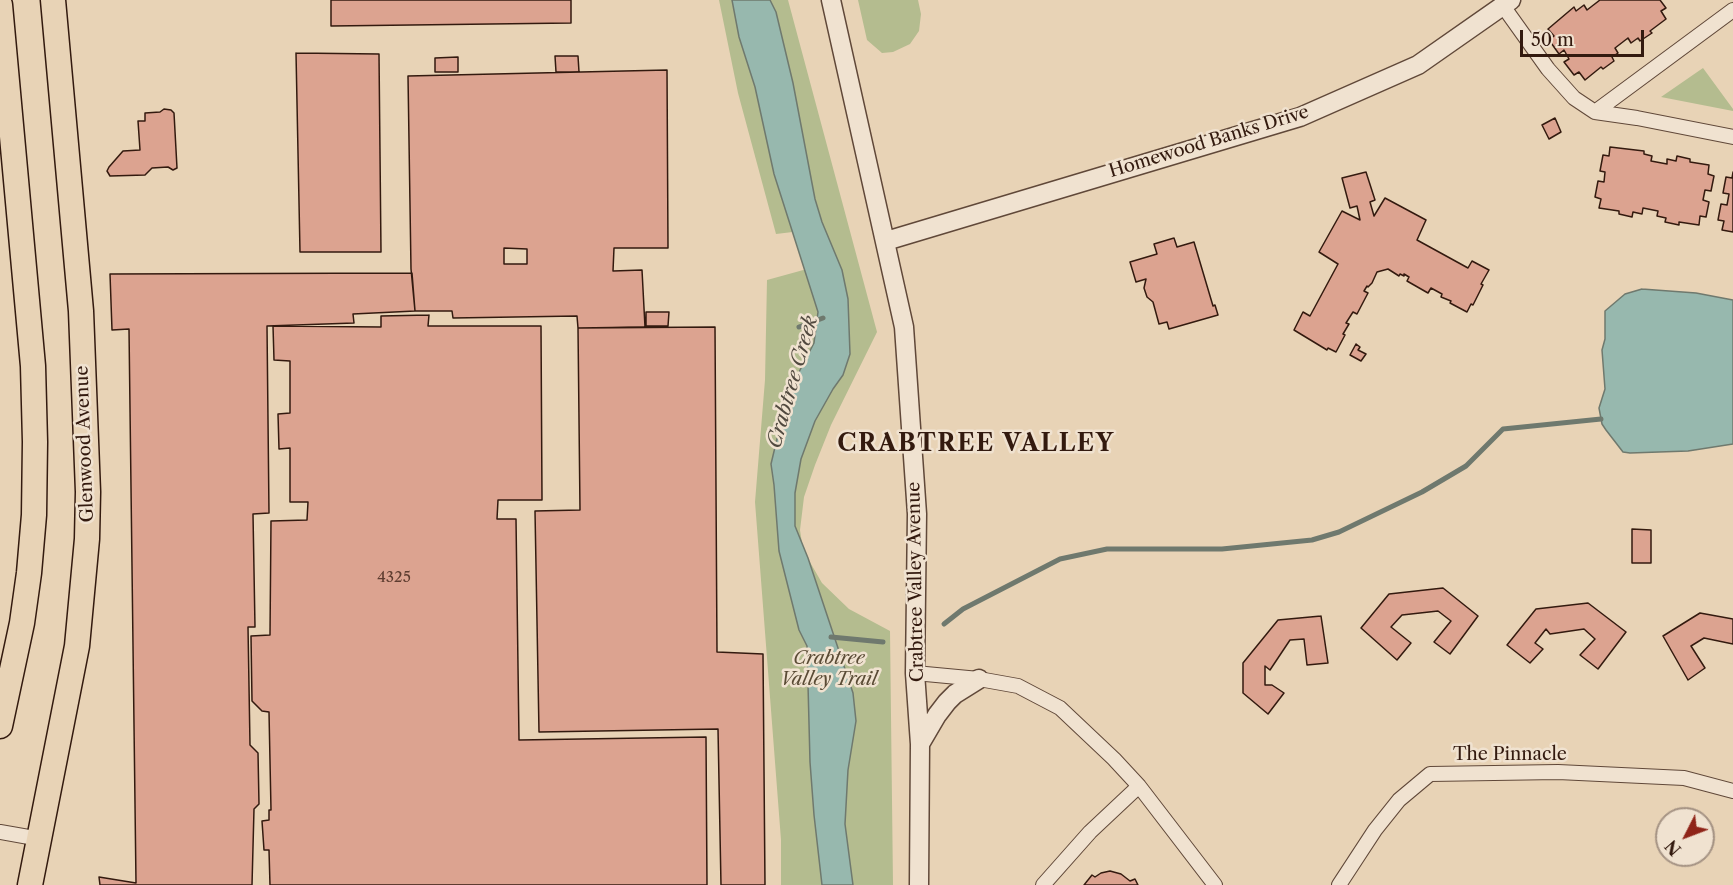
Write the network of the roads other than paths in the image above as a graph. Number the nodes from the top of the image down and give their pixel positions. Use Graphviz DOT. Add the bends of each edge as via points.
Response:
graph roads {
  1 [pos="53,0"];
  2 [pos="831,0"];
  3 [pos="1507,3"];
  4 [pos="0,5"];
  5 [pos="1733,10"];
  6 [pos="1595,112"];
  7 [pos="1733,137"];
  8 [pos="886,241"];
  9 [pos="915,674"];
  10 [pos="979,679"];
  11 [pos="0,726"];
  12 [pos="920,744"];
  13 [pos="1138,786"];
  14 [pos="1733,791"];
  15 [pos="0,832"];
  16 [pos="40,839"];
  17 [pos="30,885"];
  18 [pos="920,885"];
  19 [pos="1042,885"];
  20 [pos="1215,885"];
  21 [pos="1339,885"];
  1 -- 16 [label="highway, Glenwood Avenue" via="81,311 88,492 77,646"];
  2 -- 8 [label="street, Crabtree Valley Avenue"];
  3 -- 6 [label="street" via="1548,69 1574,98"];
  3 -- 8 [label="street, Homewood Banks Drive" via="1418,65 1300,117"];
  4 -- 11 [label="highway" via="33,366 35,442 29,573"];
  5 -- 6 [label="street"];
  6 -- 7 [label="street"];
  8 -- 9 [label="street, Crabtree Valley Avenue" via="904,327 916,502"];
  9 -- 10 [label="street"];
  9 -- 12 [label="street, Crabtree Valley Avenue"];
  10 -- 12 [label="street" via="947,702"];
  10 -- 13 [label="street" via="1018,686 1060,708"];
  12 -- 18 [label="street, Crabtree Valley Avenue"];
  13 -- 19 [label="street"];
  13 -- 20 [label="street"];
  14 -- 21 [label="street, The Pinnacle" via="1684,778 1558,772 1430,774 1399,800"];
  15 -- 16 [label="street"];
  16 -- 17 [label="highway, Glenwood Avenue"];
}
